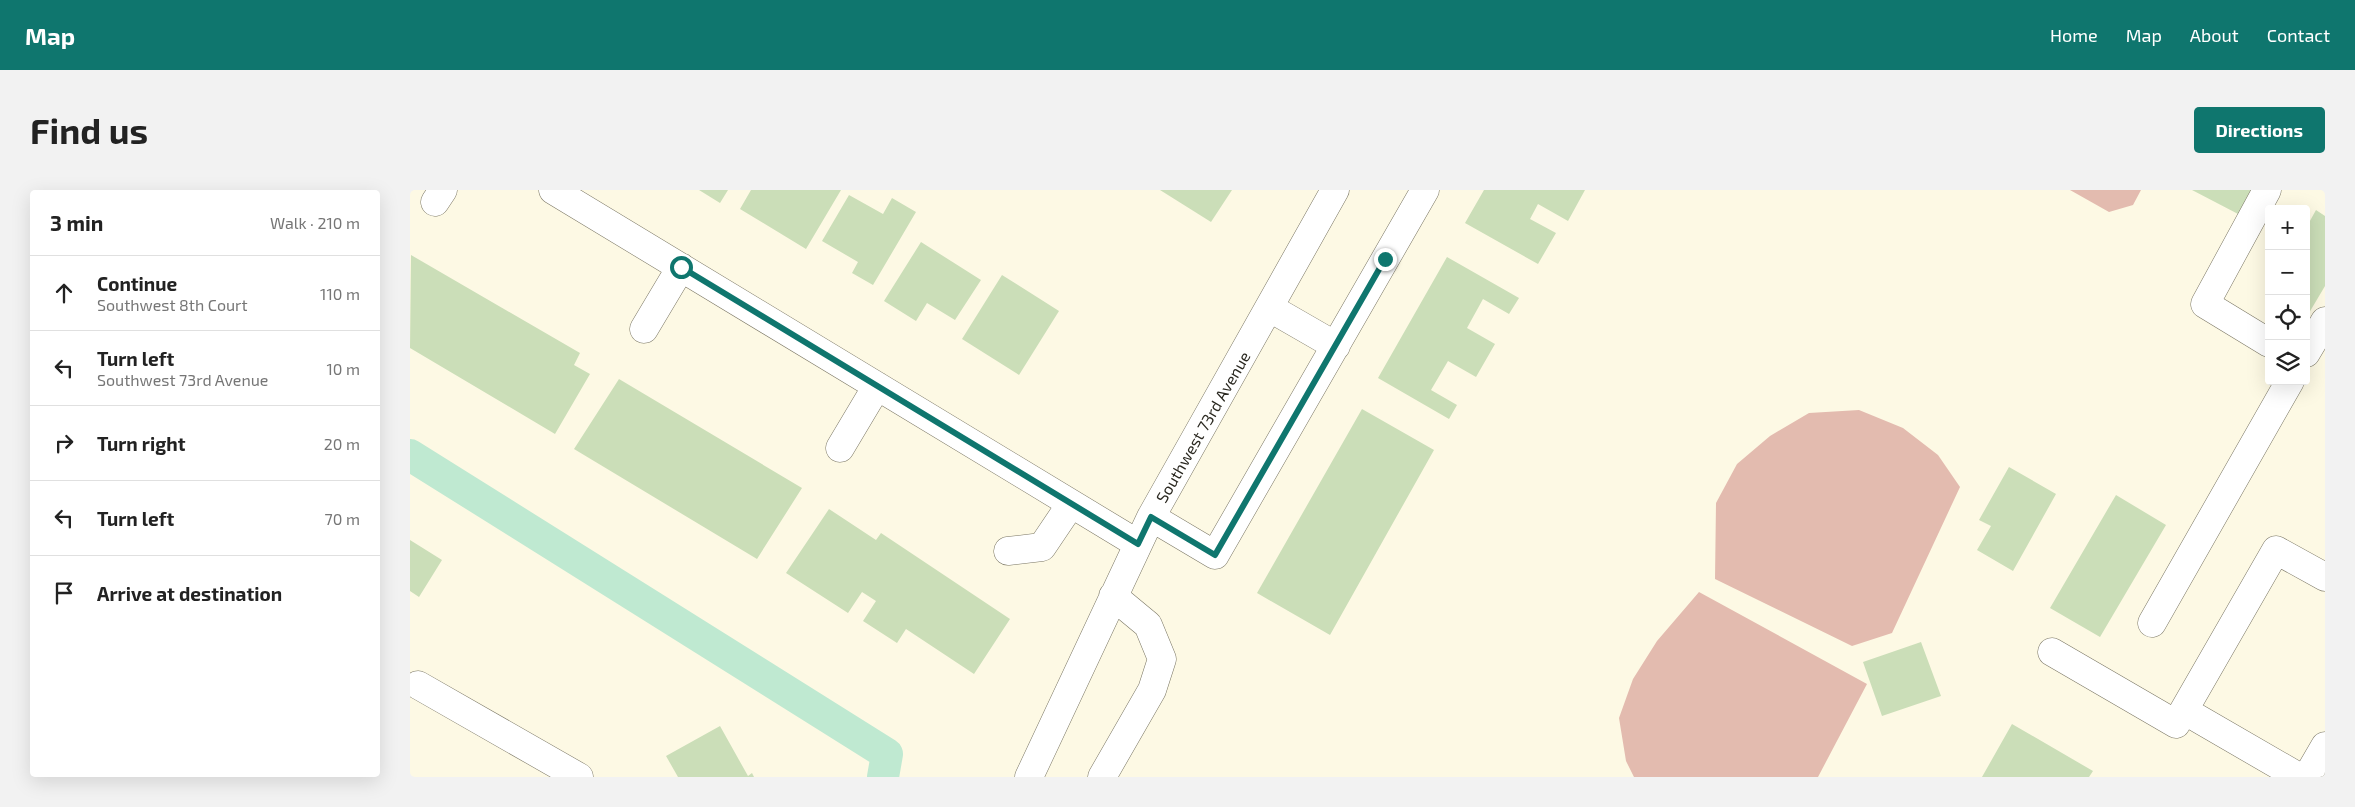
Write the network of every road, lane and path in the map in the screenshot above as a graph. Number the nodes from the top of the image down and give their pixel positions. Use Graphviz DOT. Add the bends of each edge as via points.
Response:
graph roads {
  1 [pos="553,190"];
  2 [pos="1335,190"];
  3 [pos="1425,190"];
  4 [pos="2267,190"];
  5 [pos="681,267"];
  6 [pos="1270,308"];
  7 [pos="2325,321"];
  8 [pos="644,329"];
  9 [pos="2265,342"];
  10 [pos="1336,346"];
  11 [pos="2310,346"];
  12 [pos="2288,385"];
  13 [pos="877,386"];
  14 [pos="840,448"];
  15 [pos="1071,504"];
  16 [pos="1151,517"];
  17 [pos="1138,544"];
  18 [pos="1008,551"];
  19 [pos="2325,577"];
  20 [pos="1113,596"];
  21 [pos="2152,623"];
  22 [pos="2052,652"];
  23 [pos="418,685"];
  24 [pos="2181,717"];
  25 [pos="2325,746"];
  26 [pos="579,777"];
  27 [pos="1028,777"];
  28 [pos="1102,777"];
  29 [pos="2299,777"];
  30 [pos="2307,777"];
  1 -- 5 [label="street"];
  2 -- 6 [label="street, Southwest 73rd Avenue"];
  3 -- 10 [label="street"];
  4 -- 9 [label="street" via="2205,304"];
  5 -- 8 [label="street"];
  5 -- 13 [label="street"];
  6 -- 10 [label="street"];
  6 -- 16 [label="street, Southwest 73rd Avenue"];
  7 -- 11 [label="street"];
  10 -- 16 [label="street" via="1215,555"];
  12 -- 21 [label="street"];
  13 -- 14 [label="street"];
  13 -- 15 [label="street"];
  15 -- 17 [label="street"];
  15 -- 18 [label="street" via="1042,548"];
  16 -- 17 [label="street, Southwest 73rd Avenue"];
  17 -- 20 [label="street, Southwest 73rd Avenue"];
  19 -- 24 [label="street" via="2276,550"];
  20 -- 27 [label="street, Southwest 73rd Avenue"];
  20 -- 28 [label="street" via="1148,625 1162,659 1152,690"];
  22 -- 24 [label="street"];
  23 -- 26 [label="street"];
  24 -- 29 [label="street"];
  25 -- 30 [label="street"];
}
